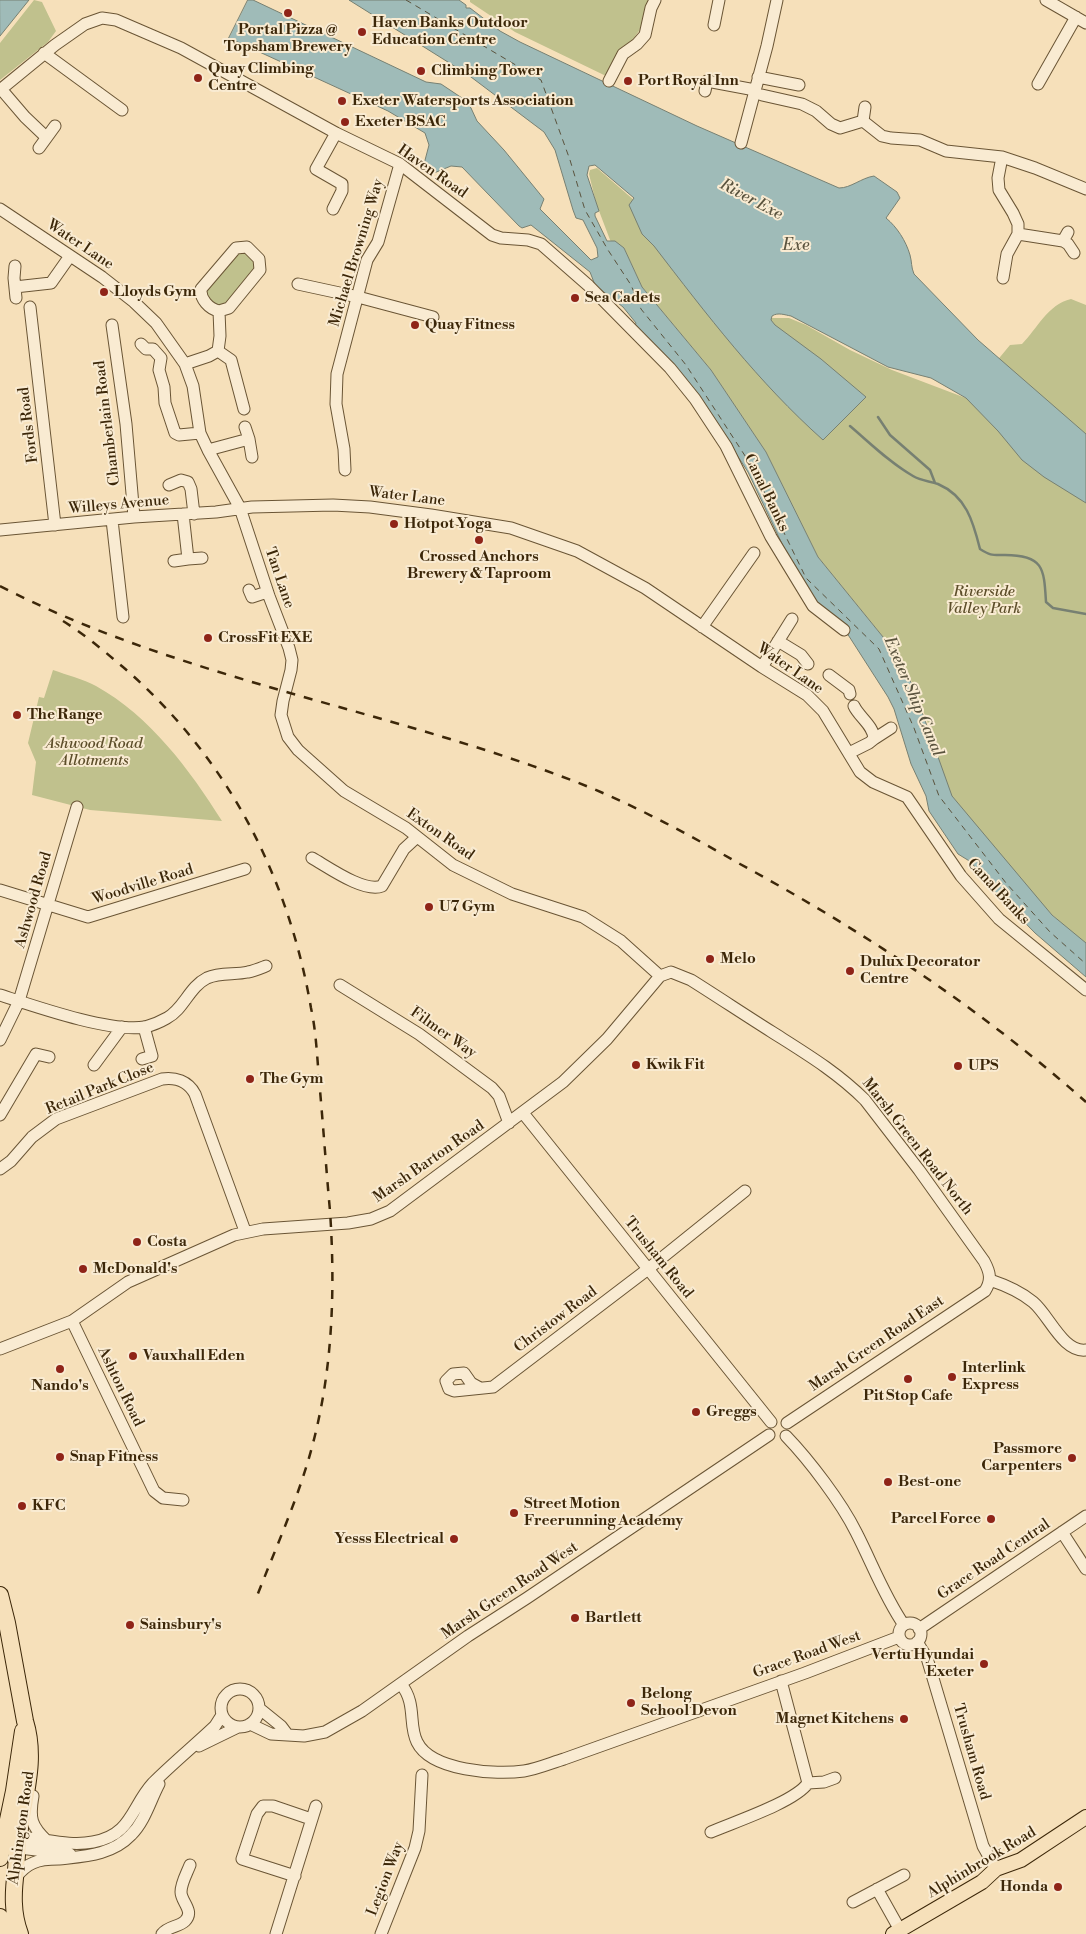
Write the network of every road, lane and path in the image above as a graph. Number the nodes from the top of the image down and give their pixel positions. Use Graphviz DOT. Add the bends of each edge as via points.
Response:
graph roads {
  1 [pos="655,0"];
  2 [pos="719,0"];
  3 [pos="777,0"];
  4 [pos="1046,0"];
  5 [pos="1081,20"];
  6 [pos="714,25"];
  7 [pos="44,53"];
  8 [pos="758,77"];
  9 [pos="611,78"];
  10 [pos="1038,84"];
  11 [pos="799,85"];
  12 [pos="1,89"];
  13 [pos="706,91"];
  14 [pos="758,92"];
  15 [pos="865,108"];
  16 [pos="122,110"];
  17 [pos="863,121"];
  18 [pos="55,126"];
  19 [pos="336,133"];
  20 [pos="46,138"];
  21 [pos="741,142"];
  22 [pos="39,148"];
  23 [pos="1002,157"];
  24 [pos="400,164"];
  25 [pos="1086,189"];
  26 [pos="0,209"];
  27 [pos="333,209"];
  28 [pos="1018,234"];
  29 [pos="1074,253"];
  30 [pos="70,256"];
  31 [pos="15,266"];
  32 [pos="1003,278"];
  33 [pos="298,284"];
  34 [pos="358,297"];
  35 [pos="30,307"];
  36 [pos="219,311"];
  37 [pos="432,316"];
  38 [pos="112,325"];
  39 [pos="141,344"];
  40 [pos="218,351"];
  41 [pos="185,364"];
  42 [pos="666,364"];
  43 [pos="244,409"];
  44 [pos="245,427"];
  45 [pos="200,433"];
  46 [pos="248,438"];
  47 [pos="208,450"];
  48 [pos="252,457"];
  49 [pos="345,470"];
  50 [pos="169,485"];
  51 [pos="240,508"];
  52 [pos="189,514"];
  53 [pos="134,517"];
  54 [pos="112,520"];
  55 [pos="55,525"];
  56 [pos="0,530"];
  57 [pos="754,552"];
  58 [pos="202,558"];
  59 [pos="188,559"];
  60 [pos="174,560"];
  61 [pos="249,590"];
  62 [pos="267,592"];
  63 [pos="123,617"];
  64 [pos="792,619"];
  65 [pos="702,627"];
  66 [pos="844,630"];
  67 [pos="778,641"];
  68 [pos="808,664"];
  69 [pos="762,667"];
  70 [pos="829,674"];
  71 [pos="850,694"];
  72 [pos="854,706"];
  73 [pos="281,715"];
  74 [pos="891,728"];
  75 [pos="874,739"];
  76 [pos="850,753"];
  77 [pos="907,797"];
  78 [pos="77,807"];
  79 [pos="417,836"];
  80 [pos="312,858"];
  81 [pos="245,869"];
  82 [pos="0,890"];
  83 [pos="49,905"];
  84 [pos="266,966"];
  85 [pos="660,976"];
  86 [pos="340,985"];
  87 [pos="1086,990"];
  88 [pos="0,995"];
  89 [pos="19,1002"];
  90 [pos="122,1026"];
  91 [pos="144,1027"];
  92 [pos="0,1040"];
  93 [pos="49,1057"];
  94 [pos="142,1059"];
  95 [pos="94,1065"];
  96 [pos="523,1113"];
  97 [pos="0,1115"];
  98 [pos="510,1123"];
  99 [pos="0,1169"];
  100 [pos="745,1191"];
  101 [pos="245,1231"];
  102 [pos="648,1269"];
  103 [pos="988,1285"];
  104 [pos="72,1321"];
  105 [pos="0,1349"];
  106 [pos="1086,1350"];
  107 [pos="480,1388"];
  108 [pos="771,1422"];
  109 [pos="787,1423"];
  110 [pos="769,1435"];
  111 [pos="786,1436"];
  112 [pos="183,1500"];
  113 [pos="1086,1516"];
  114 [pos="1062,1532"];
  115 [pos="1086,1569"];
  116 [pos="0,1595"];
  117 [pos="904,1625"];
  118 [pos="919,1629"];
  119 [pos="899,1636"];
  120 [pos="917,1642"];
  121 [pos="781,1681"];
  122 [pos="401,1684"];
  123 [pos="260,1709"];
  124 [pos="222,1715"];
  125 [pos="25,1721"];
  126 [pos="250,1724"];
  127 [pos="238,1727"];
  128 [pos="287,1734"];
  129 [pos="189,1751"];
  130 [pos="31,1768"];
  131 [pos="164,1774"];
  132 [pos="422,1775"];
  133 [pos="835,1778"];
  134 [pos="808,1783"];
  135 [pos="316,1806"];
  136 [pos="6,1809"];
  137 [pos="1086,1817"];
  138 [pos="311,1819"];
  139 [pos="711,1832"];
  140 [pos="47,1841"];
  141 [pos="6,1844"];
  142 [pos="86,1856"];
  143 [pos="190,1865"];
  144 [pos="996,1869"];
  145 [pos="904,1875"];
  146 [pos="295,1876"];
  147 [pos="14,1879"];
  148 [pos="877,1889"];
  149 [pos="853,1902"];
  150 [pos="0,1920"];
  151 [pos="896,1932"];
  152 [pos="5,1934"];
  153 [pos="20,1934"];
  154 [pos="162,1934"];
  155 [pos="276,1934"];
  156 [pos="381,1934"];
  1 -- 9 [label="street" via="644,35 623,54"];
  2 -- 6 [label="street"];
  3 -- 8 [label="street"];
  4 -- 5 [label="street"];
  5 -- 10 [label="street"];
  7 -- 12 [label="street, Haven Road"];
  7 -- 16 [label="street"];
  7 -- 19 [label="street, Haven Road" via="85,24 102,18 116,20 181,48"];
  8 -- 11 [label="street"];
  8 -- 14 [label="street"];
  12 -- 20 [label="street"];
  13 -- 14 [label="street" via="707,81"];
  14 -- 17 [label="street" via="802,104 840,128"];
  14 -- 21 [label="street"];
  15 -- 17 [label="street"];
  17 -- 23 [label="street" via="882,136 916,140 946,151"];
  18 -- 20 [label="street"];
  19 -- 24 [label="street, Haven Road"];
  19 -- 27 [label="street" via="311,166 342,184"];
  20 -- 22 [label="street"];
  23 -- 25 [label="street"];
  23 -- 28 [label="street" via="999,190 1014,213"];
  24 -- 34 [label="street, Michael Browning Way" via="378,242 368,260"];
  24 -- 42 [label="street, Haven Road" via="492,235 540,244 589,286"];
  26 -- 30 [label="street, Water Lane"];
  28 -- 29 [label="street" via="1065,236"];
  28 -- 32 [label="street" via="1007,254"];
  30 -- 31 [label="street" via="51,283 16,292"];
  30 -- 41 [label="street, Water Lane" via="102,277 145,313 165,334"];
  33 -- 34 [label="street"];
  34 -- 37 [label="street"];
  34 -- 49 [label="street, Michael Browning Way" via="336,384"];
  35 -- 55 [label="street, Fords Road" via="27,322"];
  36 -- 36 [label="street" via="203,300 201,288 236,248 247,246 259,259 260,270 229,308"];
  36 -- 40 [label="street"];
  38 -- 53 [label="street, Chamberlain Road" via="126,424"];
  39 -- 45 [label="street" via="153,349 161,358 159,370 165,403 175,433"];
  40 -- 41 [label="street"];
  40 -- 43 [label="street" via="233,365"];
  41 -- 45 [label="street, Water Lane" via="194,386"];
  42 -- 66 [label="street, Canal Banks" via="687,388 726,446 770,536 813,606"];
  44 -- 46 [label="street"];
  45 -- 47 [label="street, Water Lane"];
  46 -- 47 [label="street"];
  46 -- 48 [label="street"];
  47 -- 51 [label="street, Water Lane"];
  50 -- 52 [label="street" via="181,480 188,482 191,489"];
  51 -- 52 [label="street, Willeys Avenue"];
  51 -- 62 [label="street, Tan Lane"];
  51 -- 65 [label="street, Water Lane" via="370,507 511,528 577,551 645,588"];
  52 -- 53 [label="street, Willeys Avenue"];
  52 -- 59 [label="street"];
  53 -- 54 [label="street, Willeys Avenue"];
  54 -- 55 [label="street, Willeys Avenue"];
  54 -- 63 [label="street"];
  55 -- 56 [label="street, Willeys Avenue"];
  57 -- 65 [label="street"];
  58 -- 59 [label="street"];
  59 -- 60 [label="street"];
  61 -- 62 [label="street" via="252,597"];
  62 -- 73 [label="street, Tan Lane" via="292,660"];
  64 -- 67 [label="street"];
  65 -- 69 [label="street, Water Lane"];
  67 -- 68 [label="street" via="801,655"];
  67 -- 69 [label="street"];
  69 -- 76 [label="street, Water Lane" via="807,695 822,711"];
  70 -- 71 [label="street"];
  72 -- 75 [label="street" via="872,729"];
  73 -- 79 [label="street, Exton Road" via="288,737 320,771 344,791"];
  74 -- 75 [label="street"];
  75 -- 76 [label="street"];
  76 -- 77 [label="street, Water Lane" via="860,772 873,782"];
  77 -- 87 [label="street, Canal Banks" via="961,876 999,919"];
  78 -- 83 [label="street, Ashwood Road"];
  79 -- 80 [label="street" via="404,849 382,886 376,888 364,886"];
  79 -- 85 [label="street, Exton Road" via="453,865 477,878 533,902 583,917 621,941"];
  81 -- 83 [label="street, Woodville Road" via="88,917"];
  82 -- 83 [label="street, Woodville Road"];
  83 -- 89 [label="street, Ashwood Road"];
  84 -- 91 [label="street" via="206,979 191,991 176,1012"];
  85 -- 96 [label="street, Marsh Barton Road" via="607,1039 563,1082"];
  85 -- 103 [label="street, Marsh Green Road North" via="672,972 691,980 799,1048 850,1085 881,1120 984,1261"];
  86 -- 98 [label="street, Filmer Way" via="419,1034 492,1088 499,1096"];
  88 -- 89 [label="street"];
  89 -- 90 [label="street"];
  89 -- 92 [label="street, Ashwood Road"];
  90 -- 91 [label="street"];
  90 -- 95 [label="street"];
  91 -- 94 [label="street" via="152,1056"];
  93 -- 97 [label="street" via="36,1054"];
  96 -- 98 [label="street, Marsh Barton Road"];
  96 -- 102 [label="street, Trusham Road"];
  98 -- 101 [label="street, Marsh Barton Road" via="416,1193 379,1216 348,1223"];
  99 -- 101 [label="street, Retail Park Close" via="11,1162 32,1137 56,1119 162,1079 178,1080 188,1084 195,1094"];
  100 -- 102 [label="street, Christow Road"];
  101 -- 104 [label="street, Marsh Barton Road" via="128,1282"];
  102 -- 107 [label="street, Christow Road" via="493,1387"];
  102 -- 108 [label="street, Trusham Road"];
  103 -- 106 [label="street" via="1001,1284 1033,1302 1067,1344 1077,1350"];
  103 -- 109 [label="street, Marsh Green Road East"];
  104 -- 105 [label="street, Marsh Barton Road"];
  104 -- 112 [label="street, Ashton Road" via="154,1492 163,1498"];
  108 -- 109 [label="street" via="779,1419"];
  108 -- 110 [label="street"];
  109 -- 111 [label="street"];
  110 -- 111 [label="street" via="777,1440"];
  110 -- 122 [label="street, Marsh Green Road West"];
  111 -- 117 [label="street" via="800,1450 850,1522"];
  113 -- 114 [label="street, Grace Road Central"];
  114 -- 115 [label="street"];
  114 -- 118 [label="street, Grace Road Central"];
  116 -- 125 [label="highway, Alphington Road"];
  117 -- 118 [label="street" via="911,1623"];
  117 -- 119 [label="street"];
  118 -- 120 [label="street"];
  119 -- 120 [label="street" via="908,1645"];
  119 -- 121 [label="street, Grace Road West"];
  120 -- 144 [label="street, Trusham Road" via="927,1658 983,1846"];
  121 -- 122 [label="street, Grace Road West" via="541,1766 524,1771 494,1772 444,1762 420,1747 415,1737 410,1701"];
  121 -- 134 [label="street"];
  122 -- 128 [label="street, Marsh Green Road West" via="325,1732 304,1736"];
  123 -- 124 [label="street" via="259,1701 250,1690 238,1688 223,1699"];
  123 -- 126 [label="street"];
  123 -- 128 [label="street"];
  124 -- 127 [label="street" via="228,1723"];
  124 -- 129 [label="street"];
  125 -- 130 [label="highway, Alphington Road" via="30,1736"];
  125 -- 136 [label="highway, Alphington Road"];
  126 -- 127 [label="street"];
  126 -- 128 [label="street, Marsh Green Road West" via="271,1734"];
  127 -- 129 [label="street"];
  129 -- 131 [label="street"];
  130 -- 140 [label="street" via="36,1781 31,1818 38,1833"];
  130 -- 141 [label="highway, Alphington Road"];
  131 -- 140 [label="street" via="142,1797 126,1824 110,1837 79,1844"];
  131 -- 142 [label="street" via="143,1819 130,1836 114,1848"];
  132 -- 156 [label="street, Legion Way" via="415,1848"];
  133 -- 134 [label="street"];
  134 -- 139 [label="street" via="804,1790 780,1803"];
  135 -- 138 [label="street"];
  136 -- 141 [label="highway, Alphington Road"];
  137 -- 144 [label="main road, Alphinbrook Road" via="1021,1860"];
  138 -- 146 [label="street"];
  138 -- 146 [label="street" via="273,1806 263,1806 257,1814 242,1859"];
  140 -- 141 [label="street"];
  141 -- 142 [label="street"];
  141 -- 147 [label="highway, Alphington Road"];
  142 -- 147 [label="street" via="35,1862"];
  143 -- 154 [label="street" via="181,1890 189,1915 184,1922"];
  144 -- 151 [label="main road, Alphinbrook Road" via="982,1882"];
  145 -- 148 [label="street"];
  146 -- 155 [label="street"];
  147 -- 153 [label="highway, Alphington Road" via="13,1901"];
  148 -- 149 [label="street"];
  148 -- 151 [label="street"];
  150 -- 152 [label="highway"];
}
